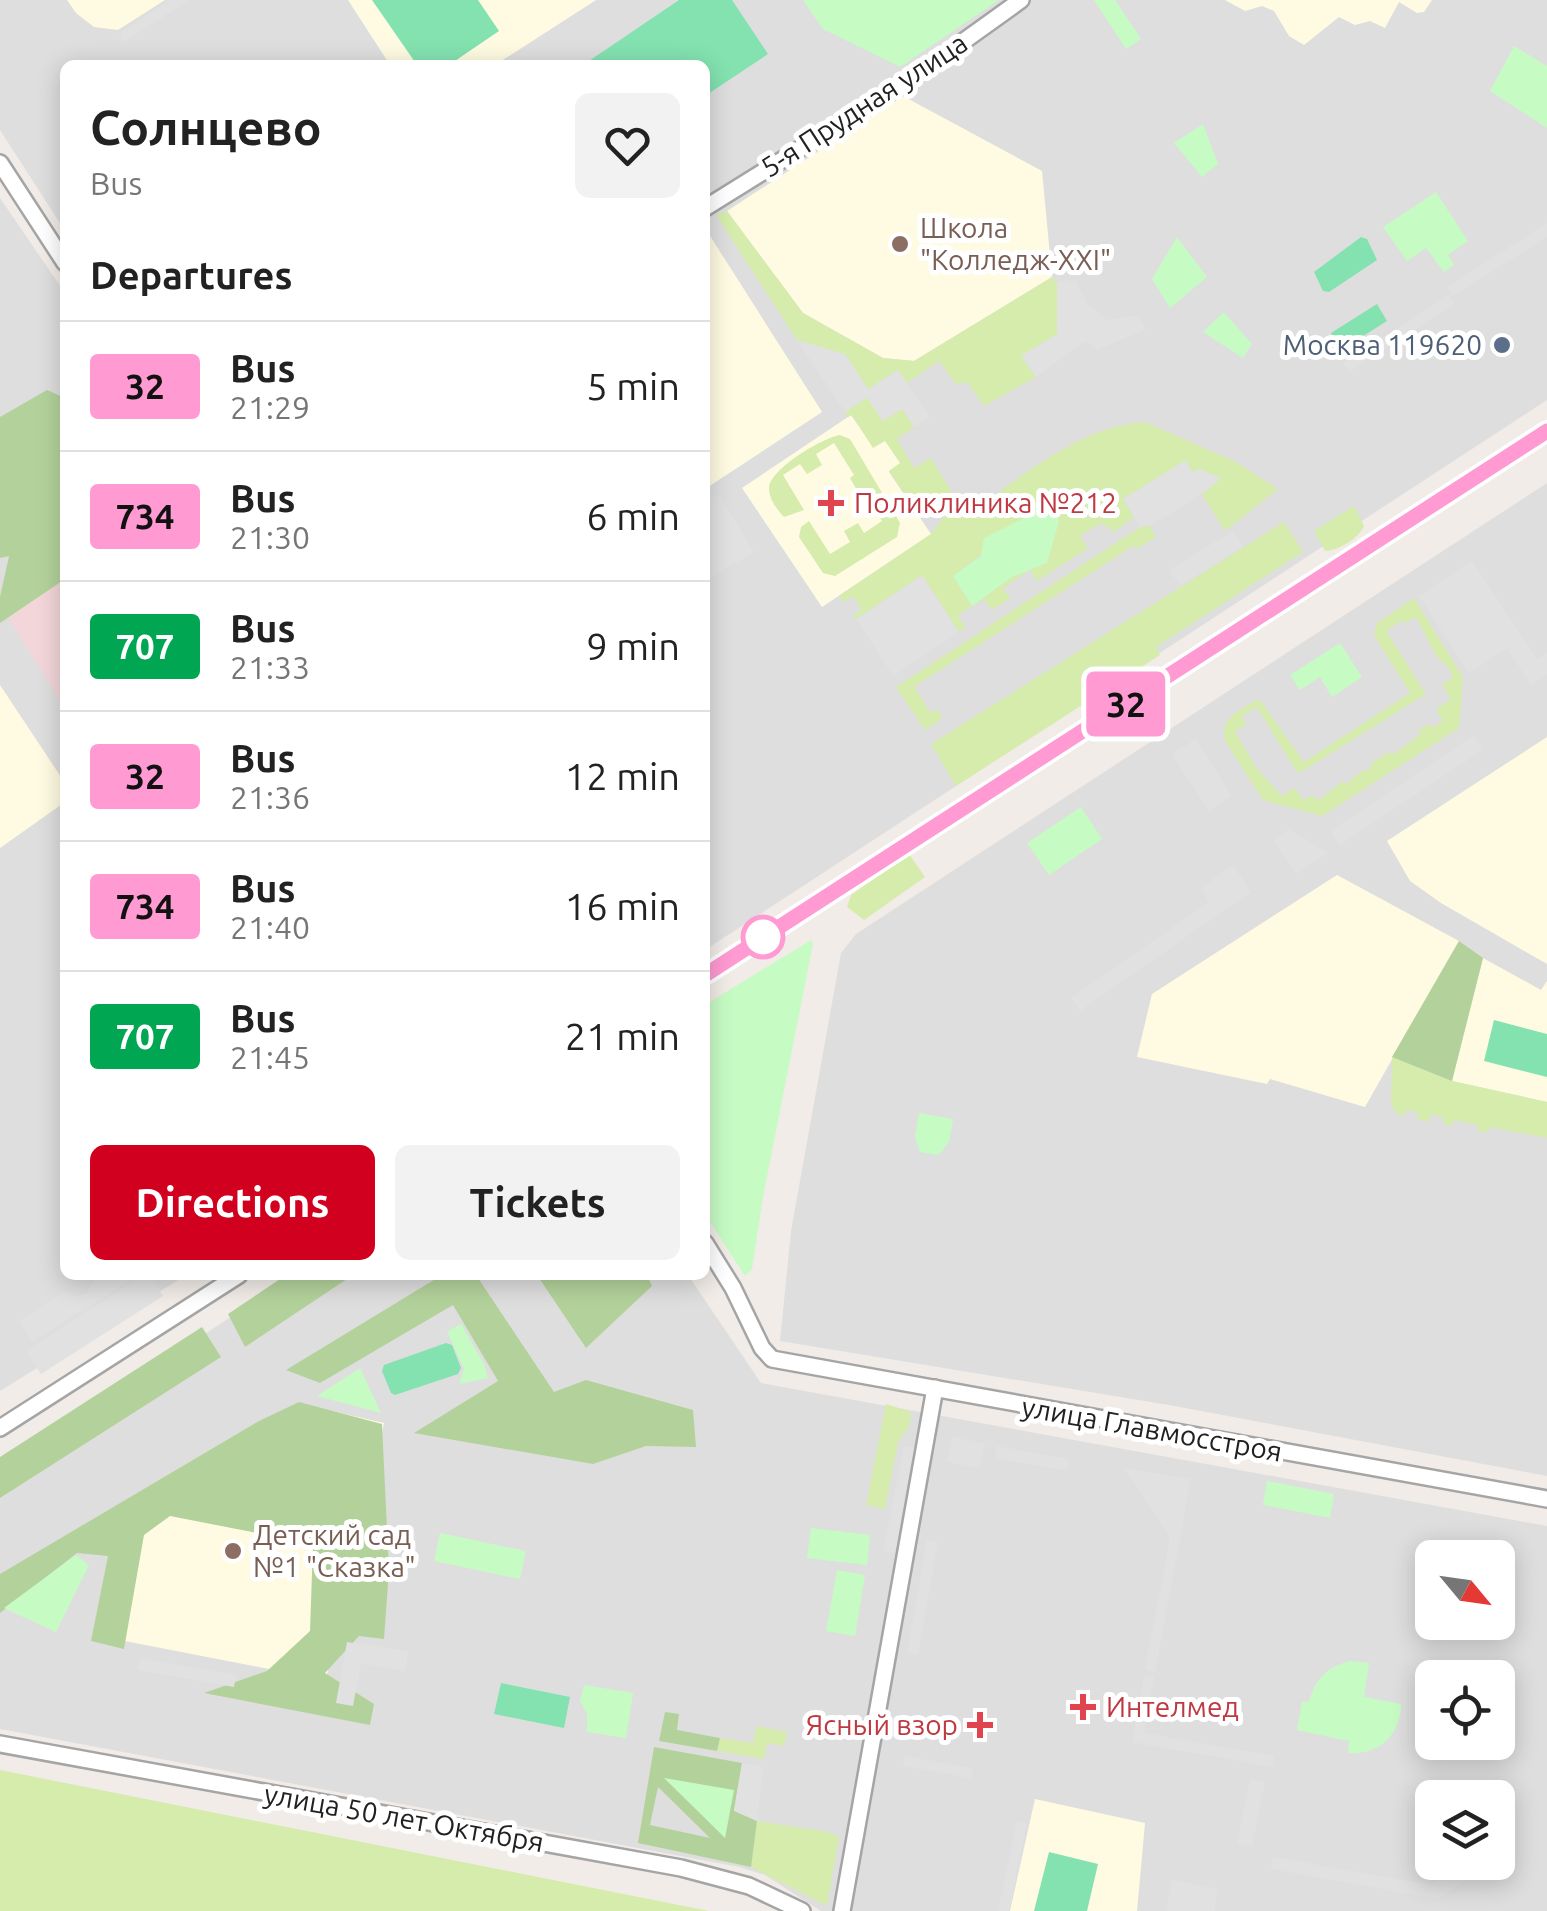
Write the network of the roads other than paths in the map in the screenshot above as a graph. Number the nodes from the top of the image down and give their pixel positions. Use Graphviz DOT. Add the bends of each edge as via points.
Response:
graph roads {
  1 [pos="1021,0"];
  2 [pos="0,163"];
  3 [pos="710,205"];
  4 [pos="60,256"];
  5 [pos="1547,432"];
  6 [pos="710,971"];
  7 [pos="710,1251"];
  8 [pos="230,1280"];
  9 [pos="935,1388"];
  10 [pos="0,1428"];
  11 [pos="1547,1499"];
  12 [pos="0,1744"];
  13 [pos="802,1911"];
  14 [pos="842,1911"];
  1 -- 3 [label="street, 5-я Прудная улица" via="904,84"];
  2 -- 4 [label="street"];
  5 -- 6 [label="street"];
  7 -- 9 [label="street, улица Главмосстроя" via="769,1358"];
  8 -- 10 [label="street"];
  9 -- 11 [label="street, улица Главмосстроя"];
  9 -- 14 [label="street"];
  12 -- 13 [label="street, улица 50 лет Октября" via="681,1868 750,1886"];
}
